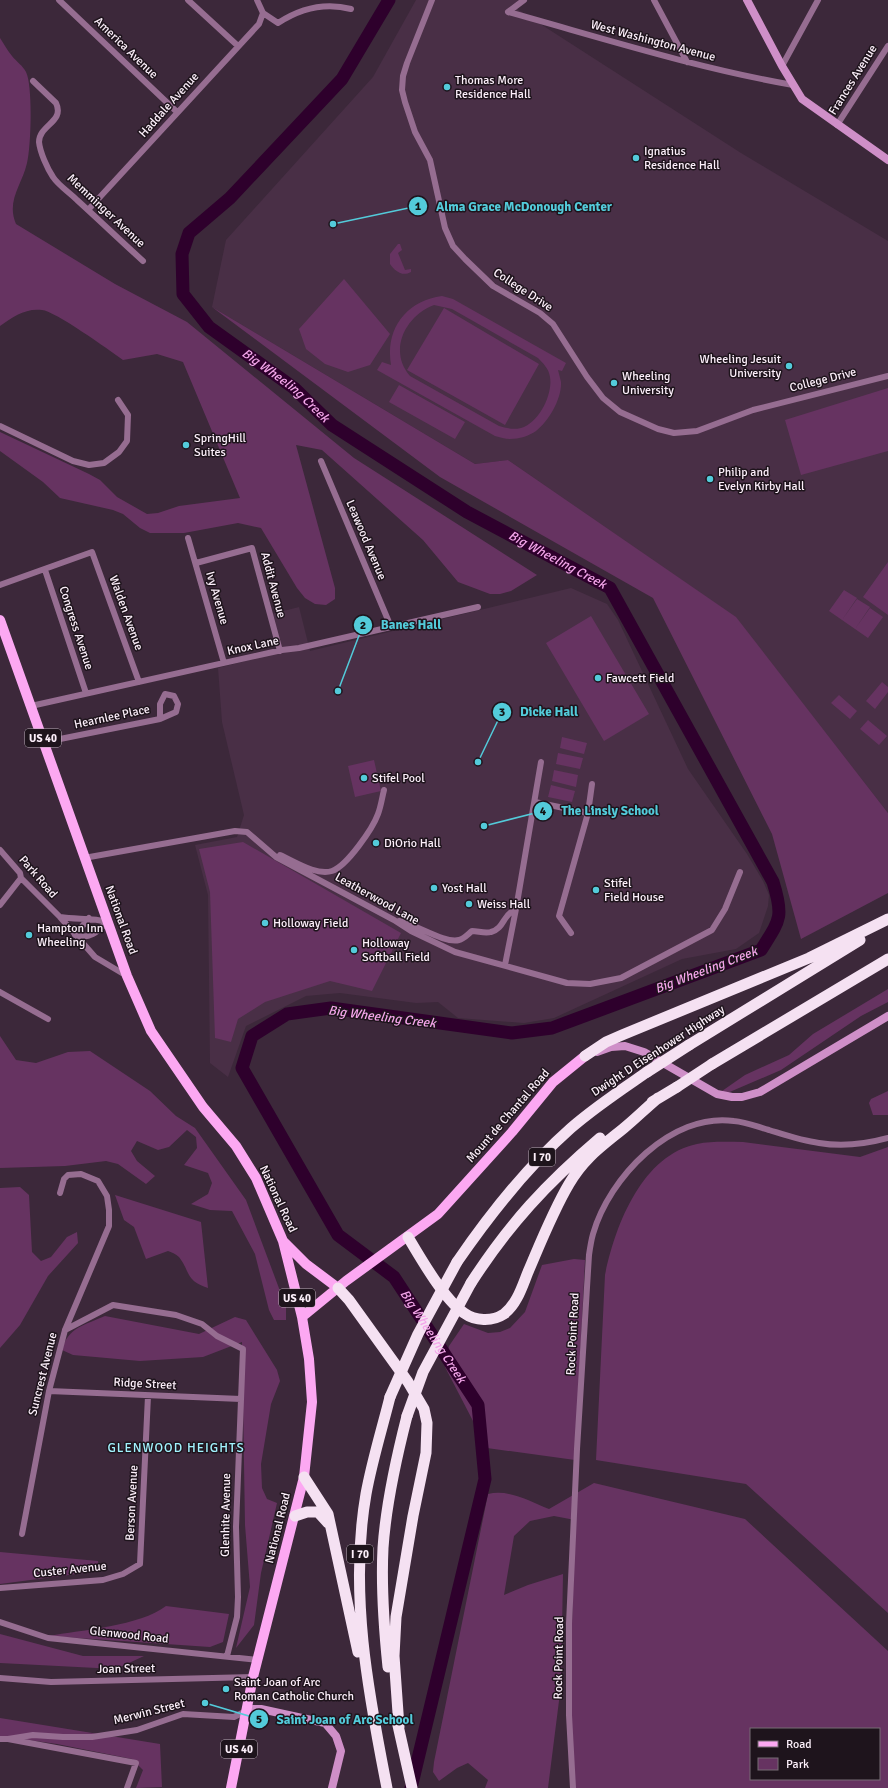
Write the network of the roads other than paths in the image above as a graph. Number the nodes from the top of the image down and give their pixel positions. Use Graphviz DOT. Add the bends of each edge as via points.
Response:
graph roads {
  1 [pos="59,0"];
  2 [pos="188,0"];
  3 [pos="432,0"];
  4 [pos="524,0"];
  5 [pos="654,0"];
  6 [pos="747,0"];
  7 [pos="818,0"];
  8 [pos="260,2"];
  9 [pos="351,9"];
  10 [pos="263,13"];
  11 [pos="238,46"];
  12 [pos="888,46"];
  13 [pos="687,62"];
  14 [pos="782,66"];
  15 [pos="33,81"];
  16 [pos="793,85"];
  17 [pos="177,112"];
  18 [pos="838,126"];
  19 [pos="888,160"];
  20 [pos="88,210"];
  21 [pos="143,261"];
  22 [pos="888,376"];
  23 [pos="118,400"];
  24 [pos="0,426"];
  25 [pos="321,461"];
  26 [pos="188,538"];
  27 [pos="196,563"];
  28 [pos="45,570"];
  29 [pos="0,585"];
  30 [pos="478,607"];
  31 [pos="0,620"];
  32 [pos="391,627"];
  33 [pos="280,651"];
  34 [pos="224,663"];
  35 [pos="139,682"];
  36 [pos="86,693"];
  37 [pos="31,706"];
  38 [pos="160,719"];
  39 [pos="45,742"];
  40 [pos="541,762"];
  41 [pos="592,784"];
  42 [pos="384,790"];
  43 [pos="535,802"];
  44 [pos="588,813"];
  45 [pos="267,849"];
  46 [pos="0,850"];
  47 [pos="84,858"];
  48 [pos="740,872"];
  49 [pos="21,878"];
  50 [pos="0,905"];
  51 [pos="516,910"];
  52 [pos="60,917"];
  53 [pos="89,918"];
  54 [pos="888,919"];
  55 [pos="394,920"];
  56 [pos="107,922"];
  57 [pos="888,923"];
  58 [pos="571,933"];
  59 [pos="75,935"];
  60 [pos="888,959"];
  61 [pos="505,965"];
  62 [pos="127,976"];
  63 [pos="0,992"];
  64 [pos="888,1016"];
  65 [pos="48,1019"];
  66 [pos="585,1056"];
  67 [pos="658,1098"];
  68 [pos="888,1138"];
  69 [pos="60,1193"];
  70 [pos="408,1238"];
  71 [pos="283,1241"];
  72 [pos="342,1285"];
  73 [pos="302,1317"];
  74 [pos="65,1330"];
  75 [pos="48,1391"];
  76 [pos="148,1396"];
  77 [pos="240,1399"];
  78 [pos="304,1476"];
  79 [pos="294,1516"];
  80 [pos="332,1529"];
  81 [pos="22,1534"];
  82 [pos="140,1564"];
  83 [pos="0,1588"];
  84 [pos="0,1622"];
  85 [pos="228,1656"];
  86 [pos="258,1660"];
  87 [pos="253,1677"];
  88 [pos="0,1678"];
  89 [pos="393,1685"];
  90 [pos="246,1711"];
  91 [pos="372,1714"];
  92 [pos="0,1739"];
  93 [pos="8,1739"];
  94 [pos="127,1788"];
  95 [pos="231,1788"];
  96 [pos="332,1788"];
  97 [pos="387,1788"];
  98 [pos="412,1788"];
  99 [pos="573,1788"];
  1 -- 17 [label="street, America Avenue"];
  2 -- 11 [label="street"];
  3 -- 22 [label="street, College Drive" via="407,63 402,90 415,132 430,160 445,228 454,246 493,286 554,324 603,398 620,412 658,430 674,433 697,431 754,410"];
  4 -- 13 [label="street, West Washington Avenue" via="508,12"];
  5 -- 13 [label="street"];
  6 -- 14 [label="street"];
  7 -- 14 [label="street"];
  8 -- 10 [label="street"];
  9 -- 10 [label="street" via="338,5 307,8 278,23"];
  10 -- 11 [label="street, Haddale Avenue" via="259,24"];
  11 -- 17 [label="street, Haddale Avenue"];
  12 -- 18 [label="street, Frances Avenue"];
  13 -- 16 [label="street, West Washington Avenue" via="740,76"];
  14 -- 16 [label="street"];
  15 -- 20 [label="street, Memminger Avenue" via="58,108 56,118 42,133 39,143 53,177"];
  16 -- 18 [label="street" via="802,99"];
  17 -- 20 [label="street, Haddale Avenue"];
  18 -- 19 [label="street"];
  20 -- 21 [label="street, Memminger Avenue"];
  23 -- 24 [label="street" via="128,415 127,441 119,452 104,463 89,465 73,461"];
  25 -- 32 [label="street, Leawood Avenue"];
  26 -- 27 [label="street, Ivy Avenue"];
  27 -- 33 [label="street, Addit Avenue" via="252,548"];
  27 -- 34 [label="street, Ivy Avenue"];
  28 -- 29 [label="street"];
  28 -- 35 [label="street, Walden Avenue" via="92,552"];
  28 -- 36 [label="street, Congress Avenue"];
  30 -- 32 [label="street, Knox Lane"];
  31 -- 37 [label="main road, National Road / US 40"];
  32 -- 33 [label="street, Knox Lane"];
  33 -- 34 [label="street, Knox Lane"];
  34 -- 35 [label="street, Knox Lane"];
  35 -- 36 [label="street, Knox Lane"];
  36 -- 37 [label="street, Knox Lane"];
  37 -- 39 [label="main road, National Road / US 40"];
  38 -- 39 [label="street, Hearnlee Place"];
  39 -- 47 [label="main road, National Road / US 40"];
  40 -- 43 [label="street"];
  41 -- 44 [label="street"];
  42 -- 45 [label="street" via="374,823 342,865 332,871 318,871"];
  43 -- 44 [label="street"];
  43 -- 51 [label="street"];
  44 -- 58 [label="street" via="559,916"];
  45 -- 47 [label="street, Leatherwood Lane" via="247,832 235,831"];
  45 -- 55 [label="street, Leatherwood Lane" via="276,857"];
  46 -- 49 [label="street, Park Road" via="20,873"];
  47 -- 56 [label="main road, National Road / US 40"];
  48 -- 61 [label="street, Leatherwood Lane" via="725,909 712,930 621,978 590,984 567,983"];
  49 -- 50 [label="street"];
  49 -- 52 [label="street, Park Road"];
  51 -- 55 [label="street" via="508,913 501,926 491,933 472,931 464,938 456,940"];
  51 -- 61 [label="street"];
  52 -- 53 [label="street" via="75,920"];
  52 -- 59 [label="street, Park Road"];
  53 -- 56 [label="street"];
  53 -- 59 [label="street"];
  54 -- 66 [label="highway" via="809,958 622,1034"];
  55 -- 61 [label="street, Leatherwood Lane" via="455,952"];
  56 -- 59 [label="street" via="95,934 84,937"];
  56 -- 62 [label="main road, National Road / US 40"];
  57 -- 91 [label="highway, Dwight D Eisenhower Highway / I 70, bridge" via="689,1045 601,1103 545,1154 480,1228 418,1334 390,1397 366,1494 359,1593"];
  59 -- 62 [label="street, Park Road" via="95,957"];
  60 -- 67 [label="highway, I 70, bridge"];
  62 -- 71 [label="main road, National Road / US 40" via="151,1031 203,1107 236,1146 256,1178"];
  63 -- 65 [label="street"];
  64 -- 66 [label="street, Mount de Chantal Road" via="760,1092 742,1097 717,1094 644,1052 625,1046 611,1047"];
  66 -- 70 [label="main road, Mount de Chantal Road" via="552,1082 512,1132 438,1214"];
  67 -- 70 [label="highway" via="603,1143 568,1184 519,1295 504,1314 481,1320 463,1313 448,1297"];
  67 -- 89 [label="highway, I 70, bridge" via="604,1134 565,1167 518,1217 471,1283 424,1372 407,1416 396,1458 383,1548 385,1626"];
  68 -- 99 [label="street, Rock Point Road" via="869,1144 819,1143 733,1121 697,1123 674,1132 634,1164 615,1189 601,1214 593,1233 589,1255 577,1448 569,1624 569,1715"];
  69 -- 74 [label="street, Suncrest Avenue" via="64,1179 68,1175 81,1174 98,1181 107,1196 109,1210 109,1226"];
  70 -- 72 [label="main road, Mount de Chantal Road"];
  71 -- 72 [label="main road" via="306,1264"];
  71 -- 73 [label="main road, National Road / US 40"];
  72 -- 73 [label="main road, Mount de Chantal Road"];
  72 -- 89 [label="highway" via="349,1300 408,1382 424,1409 427,1423 426,1454 396,1617"];
  73 -- 78 [label="main road, National Road / US 40" via="309,1359 312,1402"];
  74 -- 75 [label="street, Suncrest Avenue"];
  74 -- 77 [label="street, Glenhite Avenue" via="113,1305 176,1315 202,1324 217,1336 243,1349"];
  75 -- 76 [label="street, Ridge Street"];
  75 -- 81 [label="street, Suncrest Avenue"];
  76 -- 77 [label="street, Ridge Street"];
  76 -- 82 [label="street, Berson Avenue"];
  77 -- 85 [label="street, Glenhite Avenue" via="236,1527 238,1598 237,1617"];
  78 -- 79 [label="main road, National Road / US 40"];
  78 -- 80 [label="highway" via="323,1503"];
  79 -- 80 [label="highway" via="318,1512"];
  79 -- 86 [label="main road, National Road / US 40"];
  80 -- 91 [label="highway"];
  82 -- 83 [label="street, Custer Avenue" via="123,1574 104,1580"];
  84 -- 85 [label="street, Glenwood Road" via="48,1638"];
  85 -- 86 [label="street, Glenwood Road"];
  86 -- 87 [label="main road, National Road / US 40"];
  87 -- 88 [label="street, Joan Street" via="51,1682"];
  87 -- 90 [label="main road, National Road / US 40"];
  89 -- 98 [label="highway"];
  90 -- 93 [label="street, Merwin Street" via="234,1717 183,1714 137,1730 92,1736 33,1735"];
  90 -- 95 [label="main road, National Road / US 40"];
  90 -- 96 [label="street, Merwin Street" via="260,1709 326,1723 336,1736 341,1751"];
  91 -- 97 [label="highway, Dwight D Eisenhower Highway / I 70"];
  92 -- 93 [label="street, Merwin Street"];
  93 -- 94 [label="street, Merwin Street" via="136,1763"];
}
